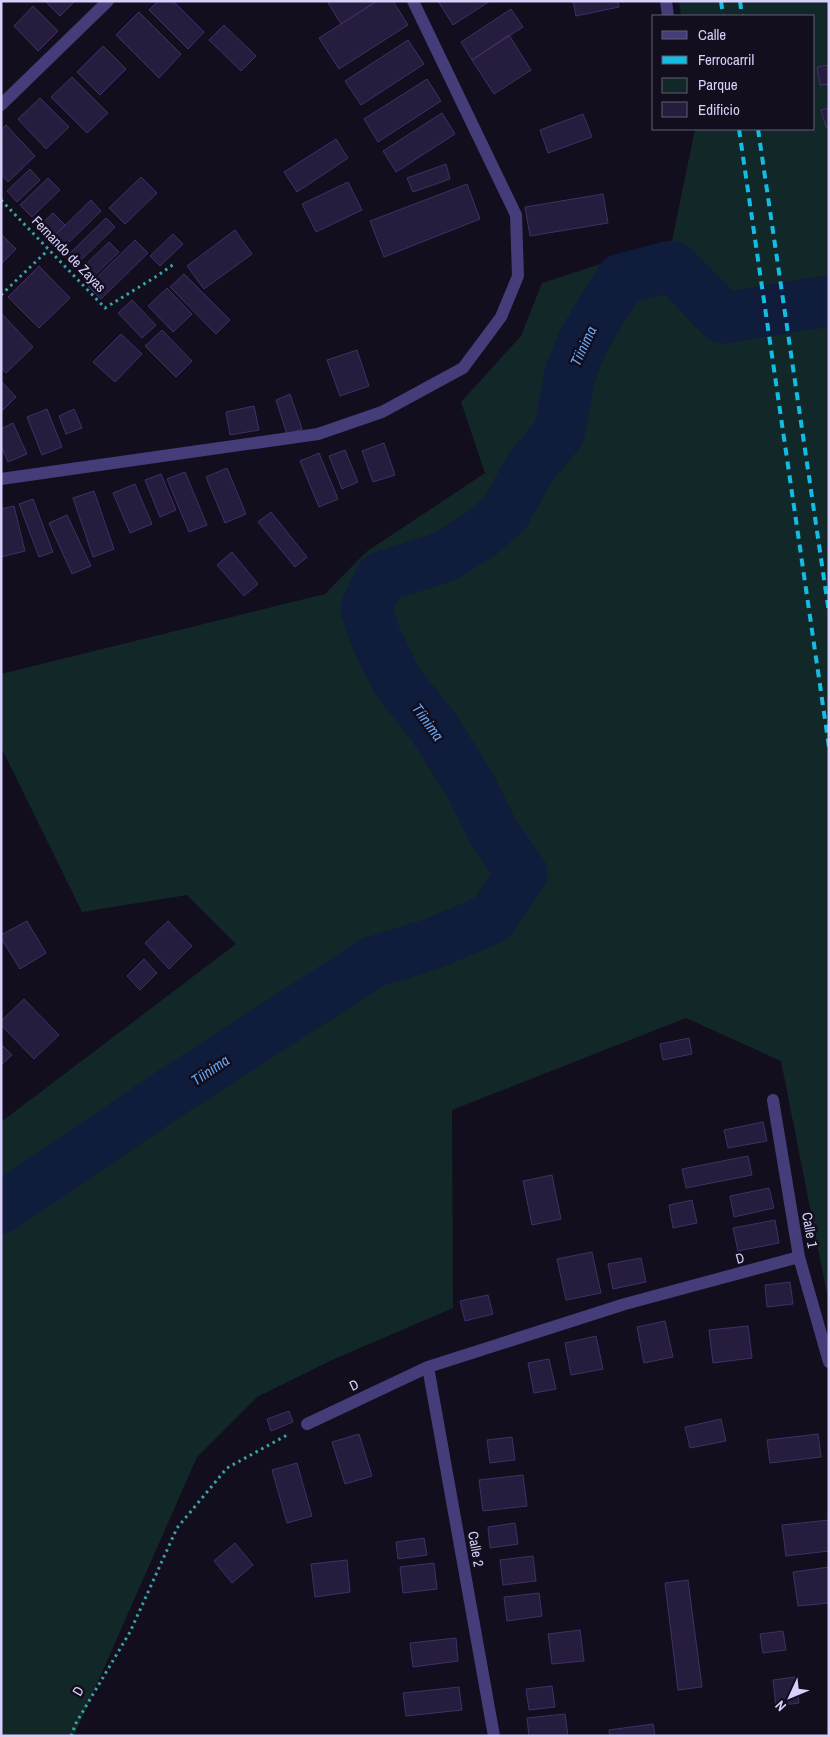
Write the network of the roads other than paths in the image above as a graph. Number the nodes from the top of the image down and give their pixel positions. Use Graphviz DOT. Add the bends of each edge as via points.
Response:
graph roads {
  1 [pos="108,1"];
  2 [pos="413,1"];
  3 [pos="666,1"];
  4 [pos="668,15"];
  5 [pos="1,105"];
  6 [pos="1,479"];
  7 [pos="773,1100"];
  8 [pos="800,1257"];
  9 [pos="829,1362"];
  10 [pos="428,1367"];
  11 [pos="307,1424"];
  12 [pos="494,1736"];
  1 -- 5 [label="street"];
  2 -- 6 [label="street" via="516,215 518,276 501,317 463,368 382,412 318,434"];
  3 -- 4 [label="street"];
  7 -- 8 [label="street, Calle 1"];
  8 -- 9 [label="street, Calle 1"];
  8 -- 10 [label="street, D" via="625,1304"];
  10 -- 11 [label="street, D"];
  10 -- 12 [label="street, Calle 2"];
}
